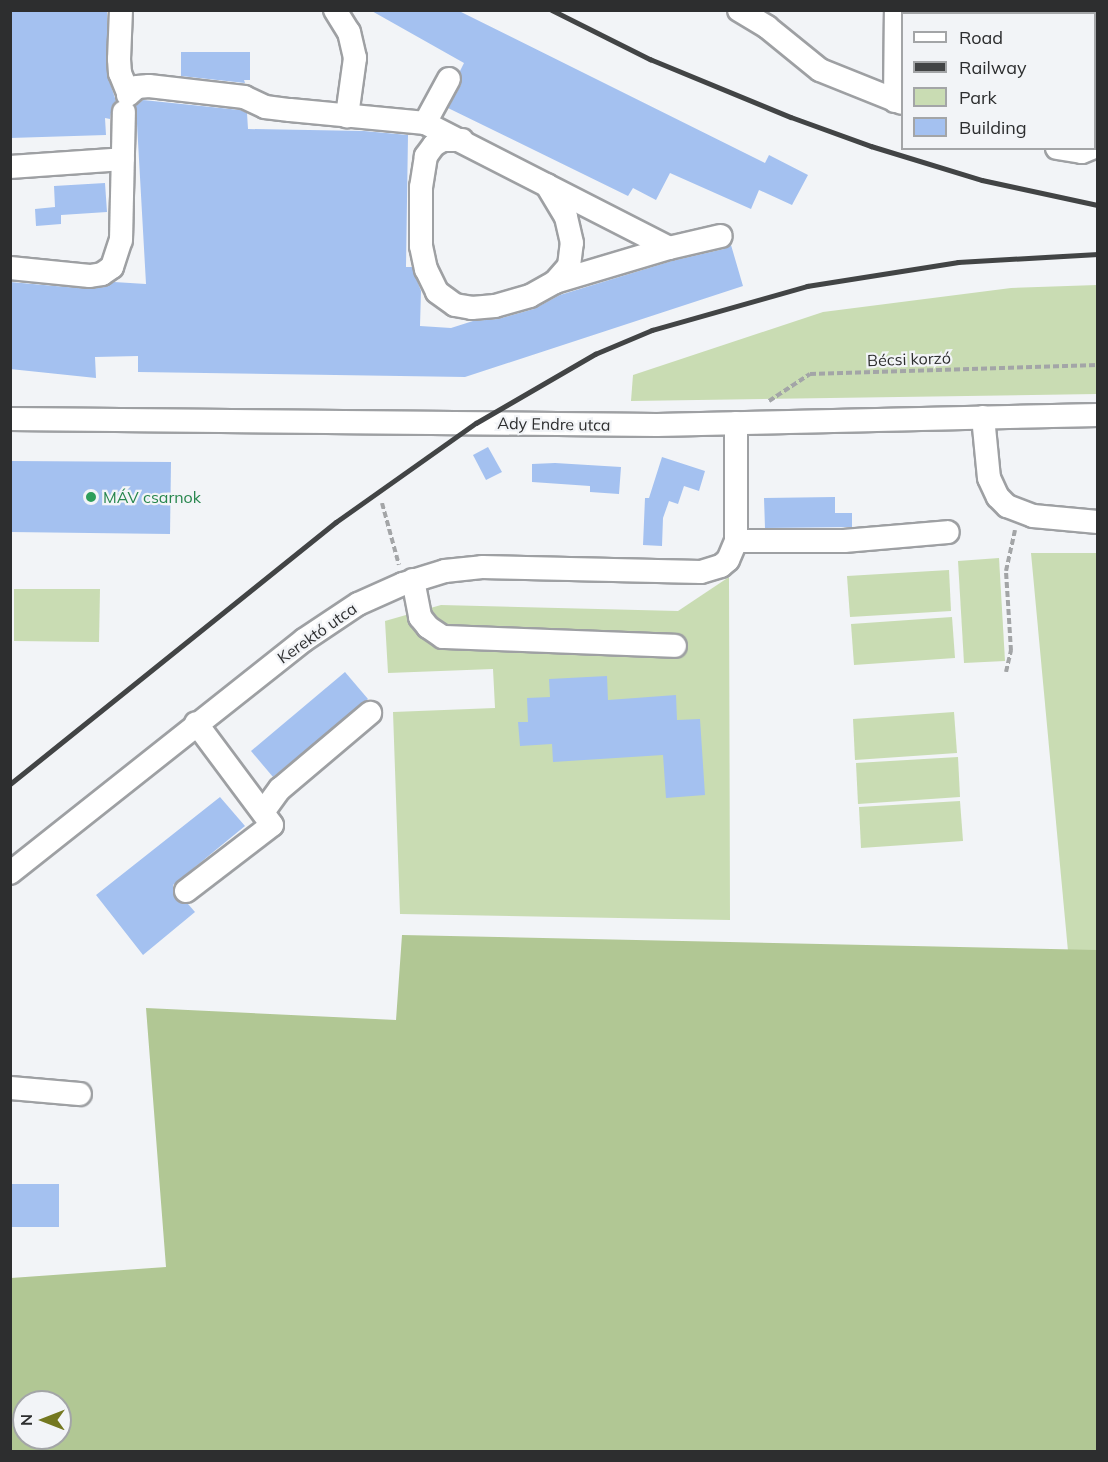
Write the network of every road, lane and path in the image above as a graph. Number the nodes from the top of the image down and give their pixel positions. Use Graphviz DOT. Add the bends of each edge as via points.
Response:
graph roads {
  1 [pos="121,10"];
  2 [pos="335,10"];
  3 [pos="739,10"];
  4 [pos="896,10"];
  5 [pos="449,79"];
  6 [pos="127,100"];
  7 [pos="899,102"];
  8 [pos="347,116"];
  9 [pos="425,123"];
  10 [pos="462,140"];
  11 [pos="1070,150"];
  12 [pos="1088,150"];
  13 [pos="123,159"];
  14 [pos="10,167"];
  15 [pos="546,184"];
  16 [pos="721,236"];
  17 [pos="669,248"];
  18 [pos="10,268"];
  19 [pos="555,282"];
  20 [pos="1098,365"];
  21 [pos="764,405"];
  22 [pos="1098,415"];
  23 [pos="983,417"];
  24 [pos="10,419"];
  25 [pos="736,423"];
  26 [pos="382,503"];
  27 [pos="1015,510"];
  28 [pos="1098,522"];
  29 [pos="948,532"];
  30 [pos="736,541"];
  31 [pos="408,582"];
  32 [pos="675,646"];
  33 [pos="1006,672"];
  34 [pos="370,713"];
  35 [pos="196,723"];
  36 [pos="263,812"];
  37 [pos="10,873"];
  38 [pos="186,891"];
  39 [pos="10,1088"];
  40 [pos="80,1094"];
  1 -- 6 [label="street" via="118,59"];
  2 -- 8 [label="street" via="349,32 355,58"];
  3 -- 7 [label="street" via="767,27 820,70"];
  4 -- 7 [label="street"];
  5 -- 9 [label="street"];
  6 -- 8 [label="street" via="137,87 149,86 244,97 265,107"];
  6 -- 13 [label="street"];
  8 -- 9 [label="street"];
  9 -- 10 [label="street"];
  10 -- 15 [label="street"];
  10 -- 19 [label="street" via="443,140 426,156 421,187 421,246 437,292 455,306 472,308 530,296"];
  11 -- 12 [label="street"];
  13 -- 14 [label="street"];
  13 -- 18 [label="street" via="121,240 112,267 90,276"];
  15 -- 17 [label="street"];
  15 -- 19 [label="street" via="566,217 572,243 569,266"];
  16 -- 17 [label="street"];
  17 -- 19 [label="street"];
  20 -- 21 [label="path, Bécsi korzó" via="810,374"];
  22 -- 23 [label="street, Ady Endre utca"];
  23 -- 25 [label="street, Ady Endre utca"];
  23 -- 27 [label="street" via="989,478 998,497"];
  24 -- 25 [label="street, Ady Endre utca"];
  25 -- 30 [label="street"];
  26 -- 31 [label="path"];
  27 -- 28 [label="street" via="1048,519"];
  27 -- 33 [label="path" via="1006,571 1011,651"];
  29 -- 30 [label="street" via="844,541"];
  30 -- 31 [label="street, Kerektó utca" via="728,560 701,572 482,567"];
  31 -- 32 [label="street" via="420,617 443,636"];
  31 -- 35 [label="street, Kerektó utca" via="337,616"];
  34 -- 36 [label="street" via="280,789"];
  35 -- 36 [label="street"];
  35 -- 37 [label="street, Kerektó utca"];
  36 -- 38 [label="street" via="272,825"];
  39 -- 40 [label="street"];
}
